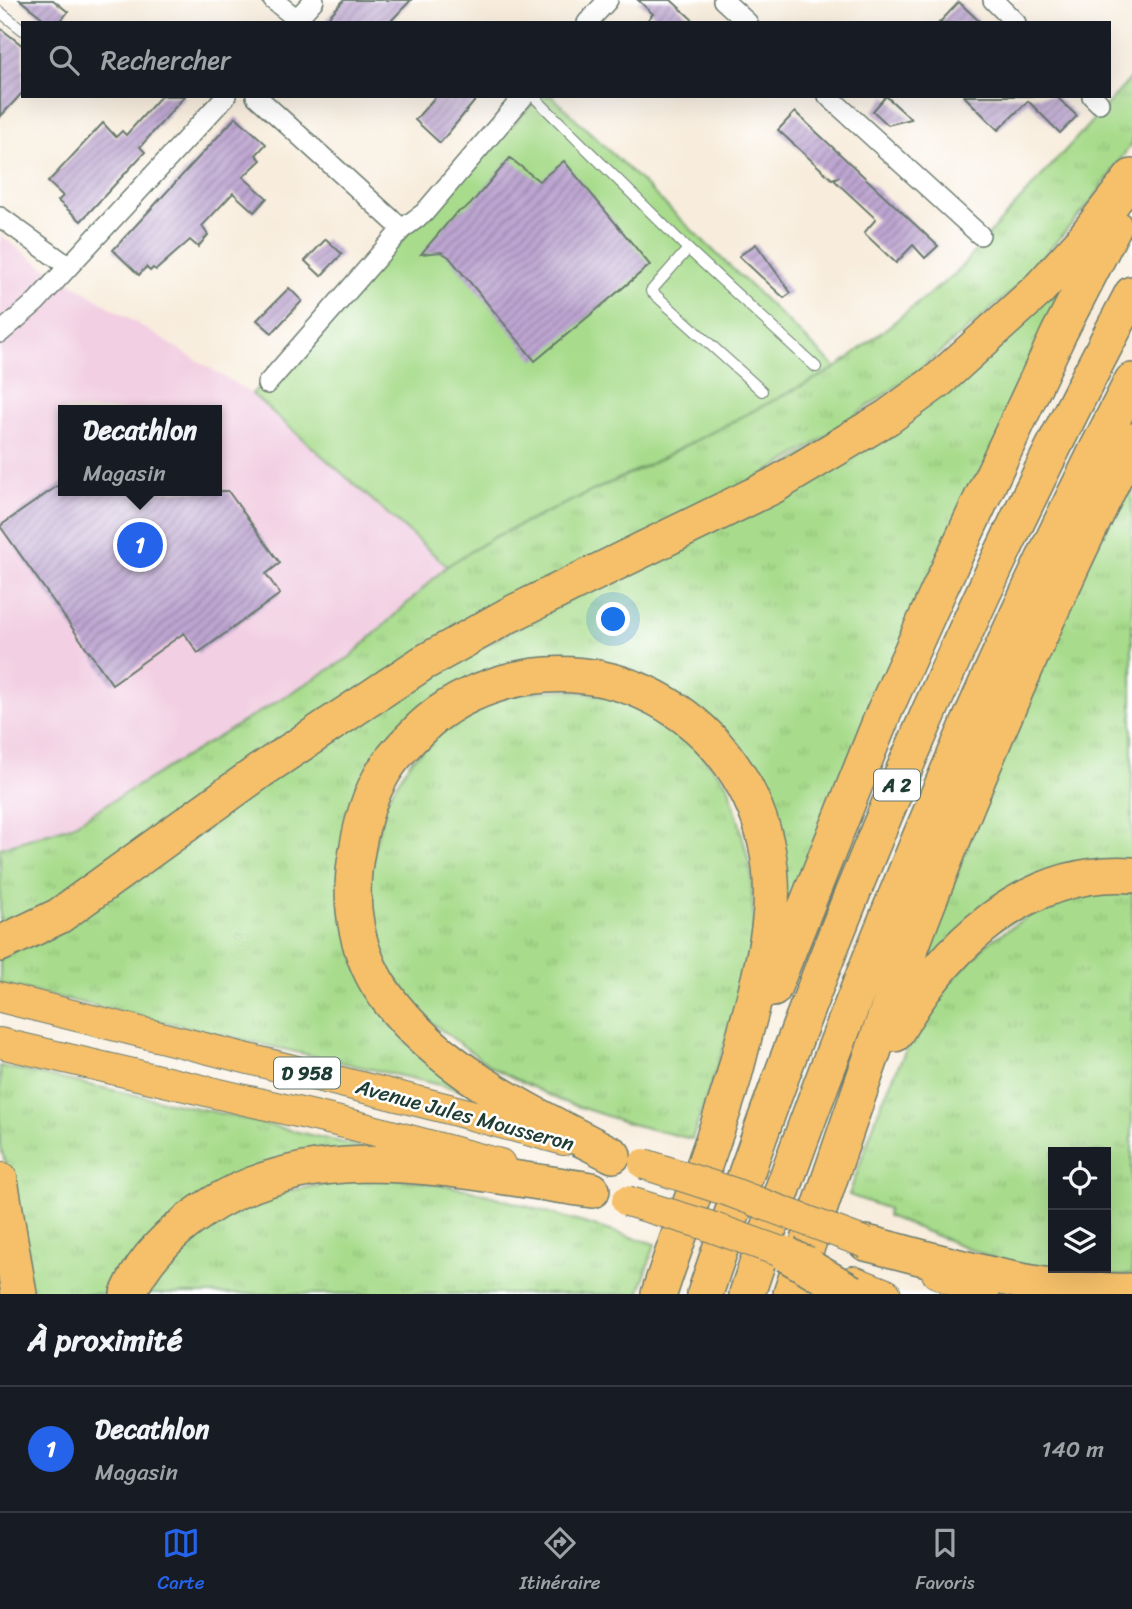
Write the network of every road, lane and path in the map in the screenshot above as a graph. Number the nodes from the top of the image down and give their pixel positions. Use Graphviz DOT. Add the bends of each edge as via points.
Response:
graph roads {
  1 [pos="273,0"];
  2 [pos="314,0"];
  3 [pos="608,0"];
  4 [pos="723,0"];
  5 [pos="993,0"];
  6 [pos="0,12"];
  7 [pos="295,21"];
  8 [pos="589,21"];
  9 [pos="746,21"];
  10 [pos="1014,21"];
  11 [pos="21,28"];
  12 [pos="224,98"];
  13 [pos="258,98"];
  14 [pos="522,98"];
  15 [pos="535,98"];
  16 [pos="830,98"];
  17 [pos="1132,177"];
  18 [pos="1132,196"];
  19 [pos="0,216"];
  20 [pos="402,229"];
  21 [pos="980,235"];
  22 [pos="688,249"];
  23 [pos="68,266"];
  24 [pos="1132,294"];
  25 [pos="0,332"];
  26 [pos="816,367"];
  27 [pos="1132,380"];
  28 [pos="267,384"];
  29 [pos="762,391"];
  30 [pos="1132,441"];
  31 [pos="1132,875"];
  32 [pos="0,944"];
  33 [pos="0,997"];
  34 [pos="0,1043"];
  35 [pos="732,1082"];
  36 [pos="852,1118"];
  37 [pos="629,1160"];
  38 [pos="0,1180"];
  39 [pos="592,1190"];
  40 [pos="866,1243"];
  41 [pos="786,1254"];
  42 [pos="853,1289"];
  43 [pos="1132,1291"];
  44 [pos="19,1294"];
  45 [pos="128,1294"];
  46 [pos="659,1294"];
  47 [pos="705,1294"];
  48 [pos="747,1294"];
  49 [pos="791,1294"];
  50 [pos="886,1294"];
  51 [pos="984,1294"];
  1 -- 7 [label="street"];
  2 -- 7 [label="street"];
  3 -- 8 [label="street"];
  4 -- 9 [label="street"];
  5 -- 10 [label="street"];
  6 -- 11 [label="lane"];
  12 -- 23 [label="street"];
  13 -- 20 [label="street"];
  14 -- 20 [label="street" via="424,213"];
  15 -- 22 [label="lane"];
  16 -- 21 [label="street"];
  17 -- 32 [label="highway" via="1038,290 925,392 762,492 520,610 423,663 260,771 59,916"];
  18 -- 35 [label="highway" via="1063,324 938,592"];
  19 -- 23 [label="street"];
  20 -- 28 [label="street"];
  22 -- 26 [label="lane"];
  22 -- 29 [label="lane" via="650,290"];
  23 -- 25 [label="street" via="36,302"];
  24 -- 47 [label="highway, A 2" via="994,567 896,786 771,1103"];
  27 -- 48 [label="highway, A 2" via="1020,608 932,808 829,1064"];
  30 -- 36 [label="highway" via="1050,614 968,806 899,979"];
  31 -- 36 [label="highway" via="1097,875 1047,887 974,934 912,1004"];
  33 -- 37 [label="main road, Avenue Jules Mousseron / D 958" via="460,1111"];
  34 -- 39 [label="main road, Avenue Jules Mousseron / D 958" via="386,1133"];
  35 -- 37 [label="highway" via="764,955 772,892 760,821 727,756 701,728 671,706 607,680 571,675 531,676 493,685 458,700 426,723 379,780 358,841 353,881 355,924 368,967 403,1017 501,1096"];
  35 -- 46 [label="highway"];
  36 -- 49 [label="highway"];
  37 -- 40 [label="main road, D 958, bridge" via="731,1192"];
  38 -- 44 [label="highway"];
  39 -- 41 [label="main road, Avenue Jules Mousseron / D 958, bridge"];
  39 -- 45 [label="highway" via="418,1166 354,1164 294,1172 240,1189 192,1217 153,1255"];
  40 -- 43 [label="highway" via="1038,1285"];
  40 -- 51 [label="main road, D 958"];
  41 -- 42 [label="highway, bridge"];
  42 -- 50 [label="main road"];
}
